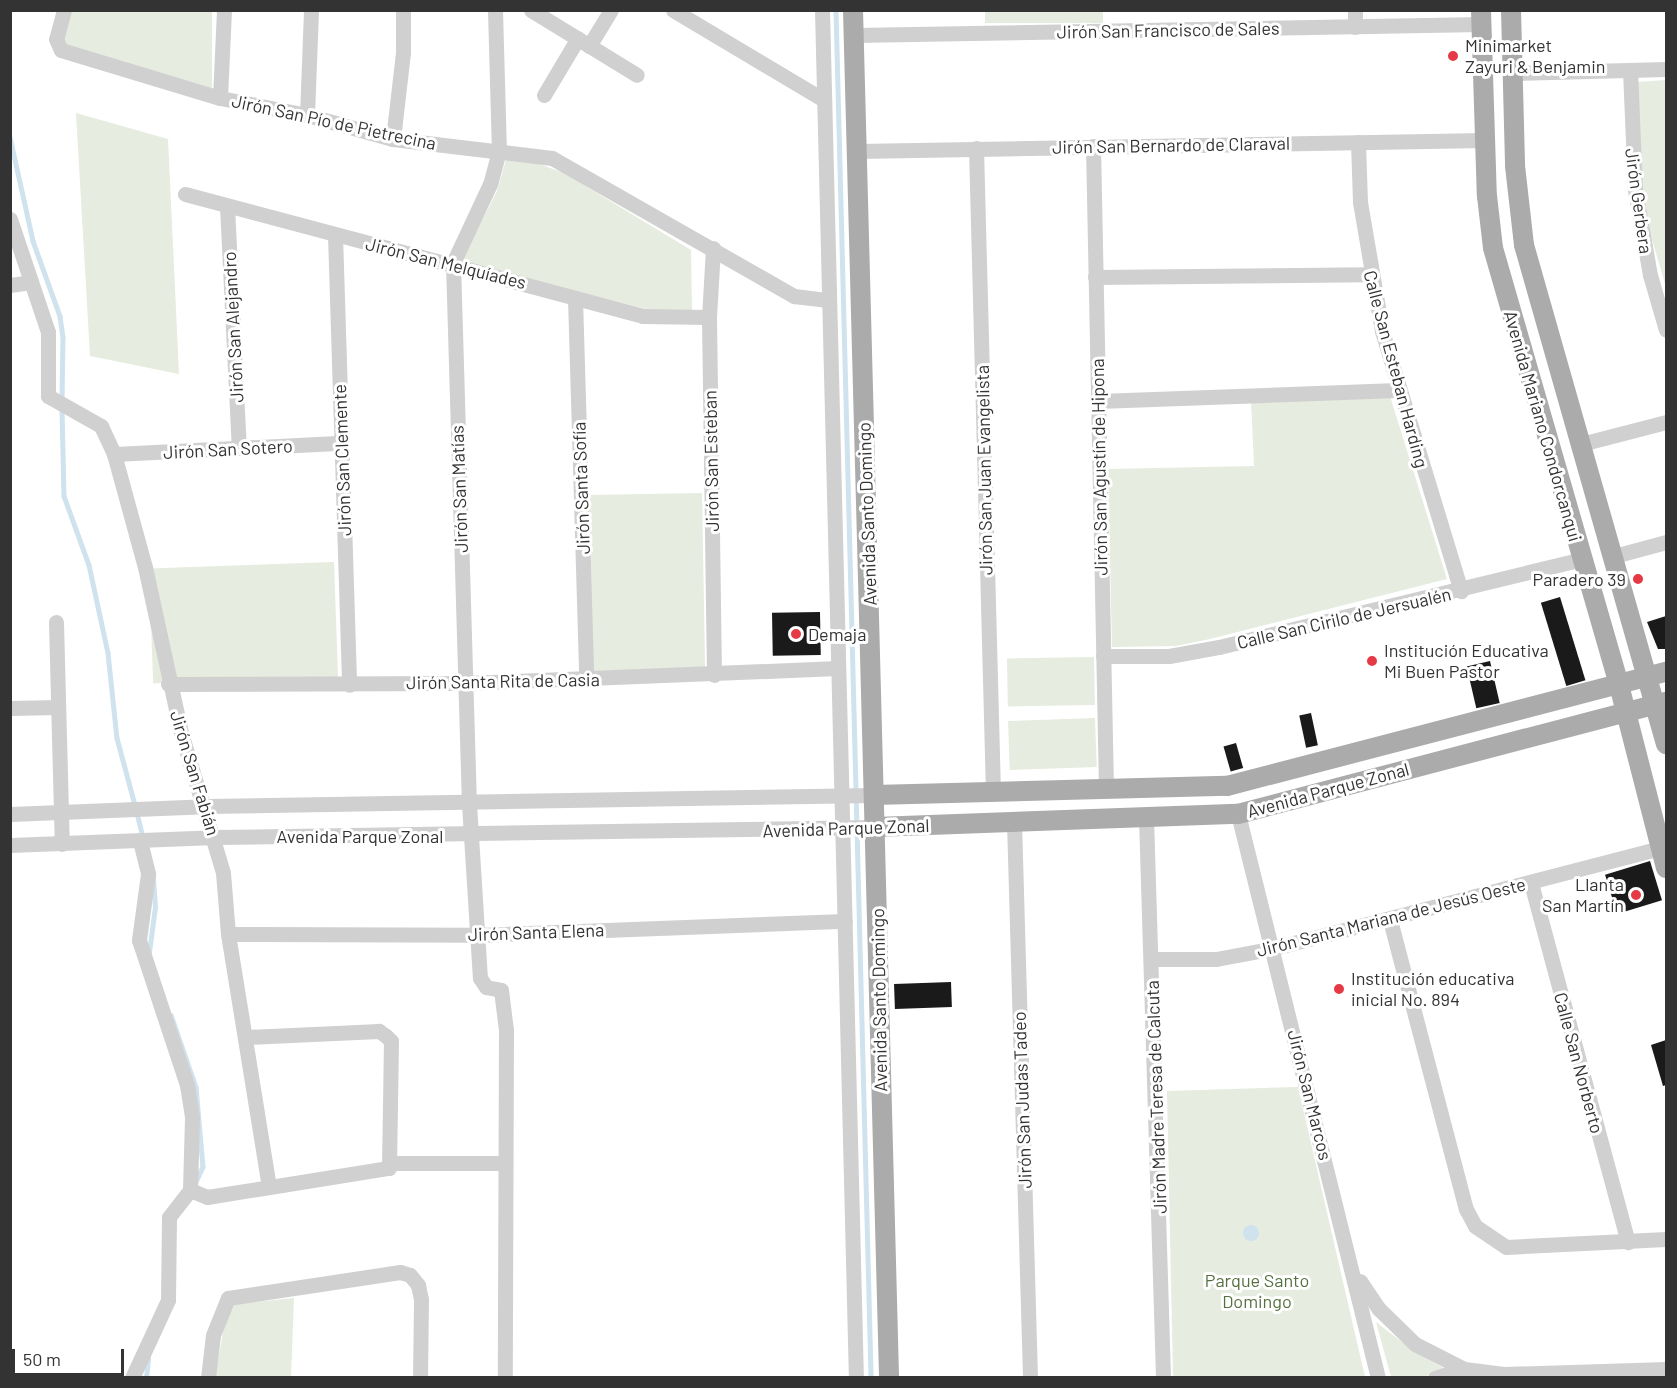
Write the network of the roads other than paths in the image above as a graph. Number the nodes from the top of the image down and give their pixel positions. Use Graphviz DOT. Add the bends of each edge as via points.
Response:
graph roads {
  1 [pos="64,10"];
  2 [pos="224,10"];
  3 [pos="311,10"];
  4 [pos="402,10"];
  5 [pos="495,10"];
  6 [pos="531,10"];
  7 [pos="611,10"];
  8 [pos="673,10"];
  9 [pos="822,10"];
  10 [pos="854,10"];
  11 [pos="1355,10"];
  12 [pos="1511,10"];
  13 [pos="1482,17"];
  14 [pos="1355,27"];
  15 [pos="854,35"];
  16 [pos="583,42"];
  17 [pos="1666,69"];
  18 [pos="1630,70"];
  19 [pos="1512,73"];
  20 [pos="637,75"];
  21 [pos="544,95"];
  22 [pos="220,98"];
  23 [pos="824,100"];
  24 [pos="307,115"];
  25 [pos="393,139"];
  26 [pos="1485,140"];
  27 [pos="1359,142"];
  28 [pos="1093,146"];
  29 [pos="976,148"];
  30 [pos="499,151"];
  31 [pos="857,151"];
  32 [pos="185,194"];
  33 [pos="227,206"];
  34 [pos="1520,214"];
  35 [pos="10,219"];
  36 [pos="1488,219"];
  37 [pos="335,235"];
  38 [pos="713,248"];
  39 [pos="453,263"];
  40 [pos="1369,274"];
  41 [pos="1095,277"];
  42 [pos="31,282"];
  43 [pos="10,285"];
  44 [pos="575,298"];
  45 [pos="828,300"];
  46 [pos="709,317"];
  47 [pos="1666,330"];
  48 [pos="1397,390"];
  49 [pos="1098,401"];
  50 [pos="1666,422"];
  51 [pos="342,443"];
  52 [pos="1581,444"];
  53 [pos="239,448"];
  54 [pos="114,454"];
  55 [pos="1666,542"];
  56 [pos="1614,556"];
  57 [pos="1582,559"];
  58 [pos="1461,591"];
  59 [pos="57,622"];
  60 [pos="1103,656"];
  61 [pos="838,668"];
  62 [pos="714,675"];
  63 [pos="1658,675"];
  64 [pos="586,679"];
  65 [pos="465,683"];
  66 [pos="168,684"];
  67 [pos="349,685"];
  68 [pos="1619,685"];
  69 [pos="1581,695"];
  70 [pos="58,707"];
  71 [pos="10,708"];
  72 [pos="1662,711"];
  73 [pos="1626,712"];
  74 [pos="1588,722"];
  75 [pos="1666,744"];
  76 [pos="1106,789"];
  77 [pos="993,792"];
  78 [pos="841,795"];
  79 [pos="874,795"];
  80 [pos="469,804"];
  81 [pos="206,806"];
  82 [pos="61,813"];
  83 [pos="10,814"];
  84 [pos="1238,814"];
  85 [pos="1146,817"];
  86 [pos="1661,821"];
  87 [pos="1014,822"];
  88 [pos="875,827"];
  89 [pos="842,828"];
  90 [pos="472,836"];
  91 [pos="215,837"];
  92 [pos="141,841"];
  93 [pos="62,844"];
  94 [pos="10,846"];
  95 [pos="1661,848"];
  96 [pos="1666,868"];
  97 [pos="1531,883"];
  98 [pos="1389,920"];
  99 [pos="845,921"];
  100 [pos="228,934"];
  101 [pos="477,935"];
  102 [pos="1274,948"];
  103 [pos="1152,959"];
  104 [pos="245,1037"];
  105 [pos="392,1163"];
  106 [pos="505,1163"];
  107 [pos="269,1187"];
  108 [pos="190,1190"];
  109 [pos="1666,1239"];
  110 [pos="1628,1242"];
  111 [pos="1353,1271"];
  112 [pos="1464,1369"];
  113 [pos="1666,1371"];
  114 [pos="132,1377"];
  115 [pos="208,1377"];
  116 [pos="420,1377"];
  117 [pos="505,1377"];
  118 [pos="856,1377"];
  119 [pos="889,1377"];
  120 [pos="1030,1377"];
  121 [pos="1163,1377"];
  122 [pos="1378,1377"];
  123 [pos="1435,1377"];
  1 -- 22 [label="street, Jirón San Pío de Pietrecina" via="56,39 61,50"];
  2 -- 22 [label="street"];
  3 -- 24 [label="street"];
  4 -- 25 [label="street" via="403,62"];
  5 -- 30 [label="street, Jirón San Matías"];
  6 -- 16 [label="street"];
  7 -- 16 [label="street"];
  8 -- 23 [label="street"];
  9 -- 23 [label="street, Avenida Santo Domingo"];
  10 -- 15 [label="main road, Avenida Santo Domingo"];
  11 -- 14 [label="street"];
  12 -- 19 [label="main road, Avenida Mariano Condorcanqui"];
  13 -- 14 [label="street, Jirón San Francisco de Sales"];
  13 -- 26 [label="main road, Avenida Mariano Condorcanqui"];
  14 -- 15 [label="street, Jirón San Francisco de Sales"];
  15 -- 31 [label="main road, Avenida Santo Domingo"];
  16 -- 20 [label="street"];
  16 -- 21 [label="street"];
  17 -- 18 [label="street"];
  18 -- 19 [label="street"];
  18 -- 47 [label="street, Jirón Gerbera" via="1635,190 1650,275"];
  19 -- 34 [label="main road, Avenida Mariano Condorcanqui"];
  22 -- 24 [label="street, Jirón San Pío de Pietrecina"];
  23 -- 45 [label="street, Avenida Santo Domingo"];
  24 -- 25 [label="street, Jirón San Pío de Pietrecina"];
  25 -- 30 [label="street, Jirón San Pío de Pietrecina"];
  26 -- 27 [label="street, Jirón San Bernardo de Claraval"];
  26 -- 36 [label="main road, Avenida Mariano Condorcanqui"];
  27 -- 28 [label="street, Jirón San Bernardo de Claraval"];
  27 -- 40 [label="street, Calle San Esteban Harding" via="1360,202"];
  28 -- 29 [label="street, Jirón San Bernardo de Claraval"];
  28 -- 41 [label="street, Jirón San Agustín de Hipona"];
  29 -- 31 [label="street, Jirón San Bernardo de Claraval"];
  29 -- 77 [label="street, Jirón San Juan Evangelista"];
  30 -- 38 [label="street, Jirón San Pío de Pietrecina" via="538,154 568,164"];
  30 -- 39 [label="street, Jirón San Matías" via="490,184"];
  31 -- 79 [label="main road, Avenida Santo Domingo"];
  32 -- 33 [label="street, Jirón San Melquíades"];
  33 -- 37 [label="street, Jirón San Melquíades"];
  33 -- 53 [label="street, Jirón San Alejandro"];
  34 -- 36 [label="main road"];
  34 -- 52 [label="main road, Avenida Mariano Condorcanqui" via="1532,276"];
  35 -- 42 [label="street"];
  36 -- 57 [label="main road, Avenida Mariano Condorcanqui" via="1499,275"];
  37 -- 39 [label="street, Jirón San Melquíades"];
  37 -- 51 [label="street, Jirón San Clemente"];
  38 -- 45 [label="street, Jirón San Pío de Pietrecina" via="794,296"];
  38 -- 46 [label="street, Jirón San Esteban"];
  39 -- 44 [label="street, Jirón San Melquíades"];
  39 -- 65 [label="street, Jirón San Matías"];
  40 -- 41 [label="street"];
  40 -- 48 [label="street, Calle San Esteban Harding"];
  41 -- 49 [label="street, Jirón San Agustín de Hipona"];
  42 -- 43 [label="street"];
  42 -- 54 [label="street, Jirón San Fabián" via="48,332 48,396 100,426"];
  44 -- 46 [label="street, Jirón San Melquíades" via="661,318"];
  44 -- 64 [label="street, Jirón Santa Sofía"];
  45 -- 61 [label="street, Avenida Santo Domingo"];
  46 -- 62 [label="street, Jirón San Esteban"];
  48 -- 49 [label="street"];
  48 -- 58 [label="street, Calle San Esteban Harding"];
  49 -- 60 [label="street, Jirón San Agustín de Hipona"];
  50 -- 52 [label="street"];
  51 -- 53 [label="street, Jirón San Sotero"];
  51 -- 67 [label="street, Jirón San Clemente"];
  52 -- 56 [label="main road, Avenida Mariano Condorcanqui"];
  53 -- 54 [label="street, Jirón San Sotero"];
  54 -- 66 [label="street, Jirón San Fabián" via="145,567"];
  55 -- 56 [label="street"];
  56 -- 63 [label="main road, Avenida Mariano Condorcanqui"];
  57 -- 58 [label="street, Calle San Cirilo de Jersualén"];
  57 -- 68 [label="main road, Avenida Mariano Condorcanqui"];
  58 -- 60 [label="street, Calle San Cirilo de Jersualén" via="1190,653"];
  59 -- 70 [label="street"];
  60 -- 76 [label="street, Jirón San Agustín de Hipona"];
  61 -- 62 [label="street, Jirón Santa Rita de Casia"];
  61 -- 78 [label="street, Avenida Santo Domingo"];
  62 -- 64 [label="street, Jirón Santa Rita de Casia"];
  63 -- 68 [label="main road, Avenida Parque Zonal"];
  63 -- 72 [label="main road, Avenida Mariano Condorcanqui"];
  64 -- 65 [label="street, Jirón Santa Rita de Casia"];
  65 -- 67 [label="street, Jirón Santa Rita de Casia"];
  65 -- 80 [label="street, Jirón San Matías"];
  66 -- 67 [label="street, Jirón Santa Rita de Casia"];
  66 -- 81 [label="street, Jirón San Fabián"];
  68 -- 69 [label="main road, Avenida Parque Zonal"];
  68 -- 73 [label="main road, Avenida Mariano Condorcanqui"];
  69 -- 74 [label="main road"];
  69 -- 76 [label="main road, Avenida Parque Zonal" via="1227,786"];
  70 -- 71 [label="street"];
  70 -- 82 [label="street"];
  72 -- 73 [label="main road, Avenida Parque Zonal"];
  72 -- 75 [label="main road, Avenida Mariano Condorcanqui"];
  73 -- 74 [label="main road, Avenida Parque Zonal"];
  73 -- 86 [label="main road, Avenida Mariano Condorcanqui"];
  74 -- 84 [label="main road, Avenida Parque Zonal"];
  76 -- 77 [label="main road, Avenida Parque Zonal"];
  77 -- 79 [label="main road, Avenida Parque Zonal"];
  78 -- 79 [label="street, Avenida Parque Zonal"];
  78 -- 80 [label="street, Avenida Parque Zonal"];
  78 -- 89 [label="street, Avenida Santo Domingo"];
  79 -- 88 [label="main road, Avenida Santo Domingo"];
  80 -- 81 [label="street, Avenida Parque Zonal"];
  80 -- 90 [label="street, Jirón San Matías"];
  81 -- 82 [label="street, Avenida Parque Zonal"];
  81 -- 91 [label="street, Jirón San Fabián"];
  82 -- 83 [label="street, Avenida Parque Zonal"];
  82 -- 93 [label="street"];
  84 -- 85 [label="main road, Avenida Parque Zonal"];
  84 -- 102 [label="street, Jirón San Marcos"];
  85 -- 87 [label="main road, Avenida Parque Zonal"];
  85 -- 103 [label="street, Jirón Madre Teresa de Calcuta"];
  86 -- 95 [label="main road, Avenida Mariano Condorcanqui"];
  87 -- 88 [label="main road, Avenida Parque Zonal"];
  87 -- 120 [label="street, Jirón San Judas Tadeo"];
  88 -- 89 [label="street, Avenida Parque Zonal"];
  88 -- 119 [label="main road, Avenida Santo Domingo"];
  89 -- 90 [label="street, Avenida Parque Zonal"];
  89 -- 99 [label="street, Avenida Santo Domingo"];
  90 -- 91 [label="street, Avenida Parque Zonal"];
  90 -- 101 [label="street, Jirón San Matías"];
  91 -- 92 [label="street, Avenida Parque Zonal"];
  91 -- 100 [label="street, Jirón San Fabián"];
  92 -- 93 [label="street, Avenida Parque Zonal"];
  92 -- 108 [label="street" via="148,874 139,940 187,1085 192,1118"];
  93 -- 94 [label="street, Avenida Parque Zonal"];
  95 -- 96 [label="main road, Avenida Mariano Condorcanqui"];
  95 -- 97 [label="street, Jirón Santa Mariana de Jesús Oeste"];
  97 -- 98 [label="street, Jirón Santa Mariana de Jesús Oeste"];
  97 -- 110 [label="street, Calle San Norberto"];
  98 -- 102 [label="street, Jirón Santa Mariana de Jesús Oeste"];
  98 -- 110 [label="street" via="1466,1209 1475,1226 1506,1247"];
  99 -- 101 [label="street, Jirón Santa Elena"];
  99 -- 118 [label="street, Avenida Santo Domingo"];
  100 -- 101 [label="street, Jirón Santa Elena"];
  100 -- 104 [label="street, Jirón San Fabián"];
  101 -- 106 [label="street, Jirón San Matías" via="480,978 486,987 501,990 503,1003"];
  102 -- 103 [label="street, Jirón Santa Mariana de Jesús Oeste" via="1216,959"];
  102 -- 111 [label="street, Jirón San Marcos"];
  103 -- 121 [label="street, Jirón Madre Teresa de Calcuta"];
  104 -- 105 [label="street" via="379,1031 386,1036 391,1041"];
  104 -- 107 [label="street, Jirón San Fabián"];
  105 -- 106 [label="street"];
  105 -- 107 [label="street" via="384,1172"];
  106 -- 117 [label="street"];
  107 -- 108 [label="street" via="207,1197"];
  108 -- 114 [label="street" via="169,1217 168,1300"];
  109 -- 110 [label="street"];
  111 -- 112 [label="street" via="1379,1309 1404,1334 1430,1354"];
  111 -- 122 [label="street, Jirón San Marcos"];
  112 -- 113 [label="street" via="1504,1374"];
  112 -- 123 [label="street"];
  115 -- 116 [label="street" via="213,1335 228,1298 400,1272 410,1275 418,1285 421,1299"];
}
